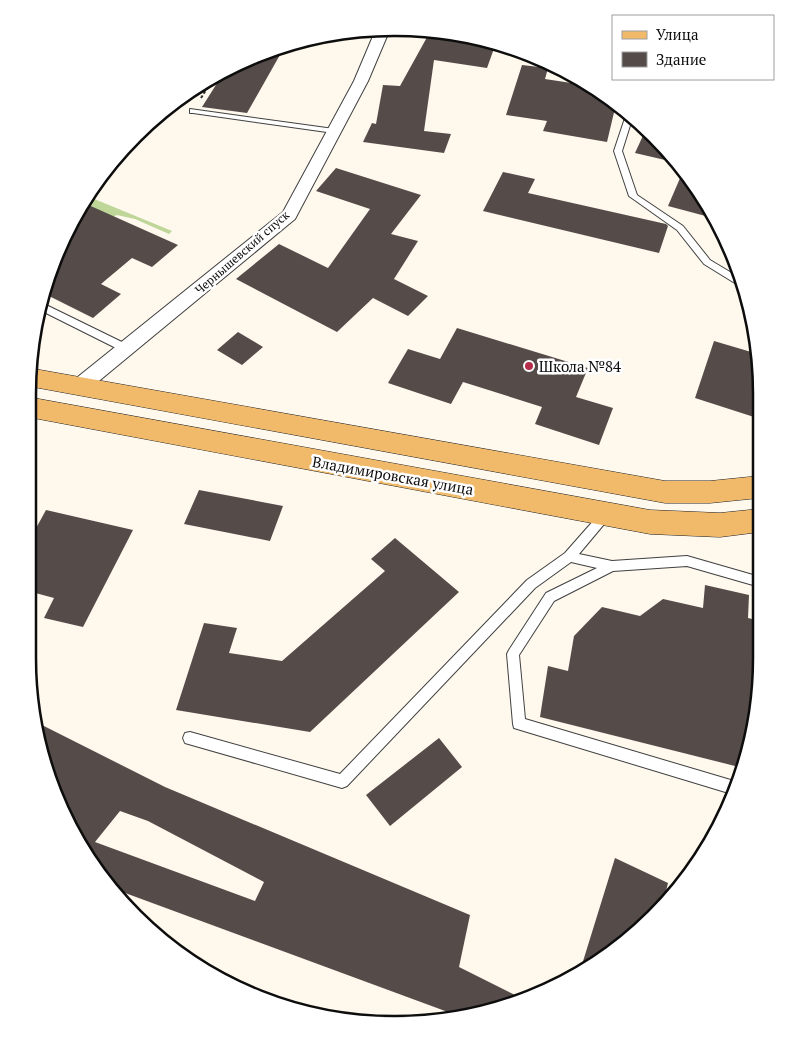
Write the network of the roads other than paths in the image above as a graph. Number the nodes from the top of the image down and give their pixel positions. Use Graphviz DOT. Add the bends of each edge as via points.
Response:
graph roads {
  1 [pos="380,37"];
  2 [pos="193,111"];
  3 [pos="627,122"];
  4 [pos="334,131"];
  5 [pos="734,278"];
  6 [pos="47,309"];
  7 [pos="127,349"];
  8 [pos="37,379"];
  9 [pos="81,385"];
  10 [pos="36,408"];
  11 [pos="753,488"];
  12 [pos="606,514"];
  13 [pos="753,521"];
  14 [pos="569,557"];
  15 [pos="612,566"];
  16 [pos="753,580"];
  17 [pos="190,738"];
  18 [pos="729,786"];
  1 -- 4 [label="street, Чернышевский спуск"];
  2 -- 4 [label="lane"];
  3 -- 5 [label="lane" via="618,151 633,196 680,228 708,262"];
  4 -- 7 [label="street, Чернышевский спуск" via="289,215"];
  6 -- 7 [label="lane"];
  7 -- 9 [label="street, Чернышевский спуск"];
  8 -- 9 [label="main road"];
  9 -- 11 [label="main road" via="665,492"];
  10 -- 12 [label="main road, Владимировская улица"];
  12 -- 13 [label="main road, Владимировская улица" via="650,522 720,525"];
  12 -- 14 [label="lane"];
  14 -- 15 [label="lane"];
  14 -- 17 [label="lane" via="531,584 342,782"];
  15 -- 16 [label="lane" via="687,561"];
  15 -- 18 [label="lane" via="550,596 513,654 519,724"];
}
